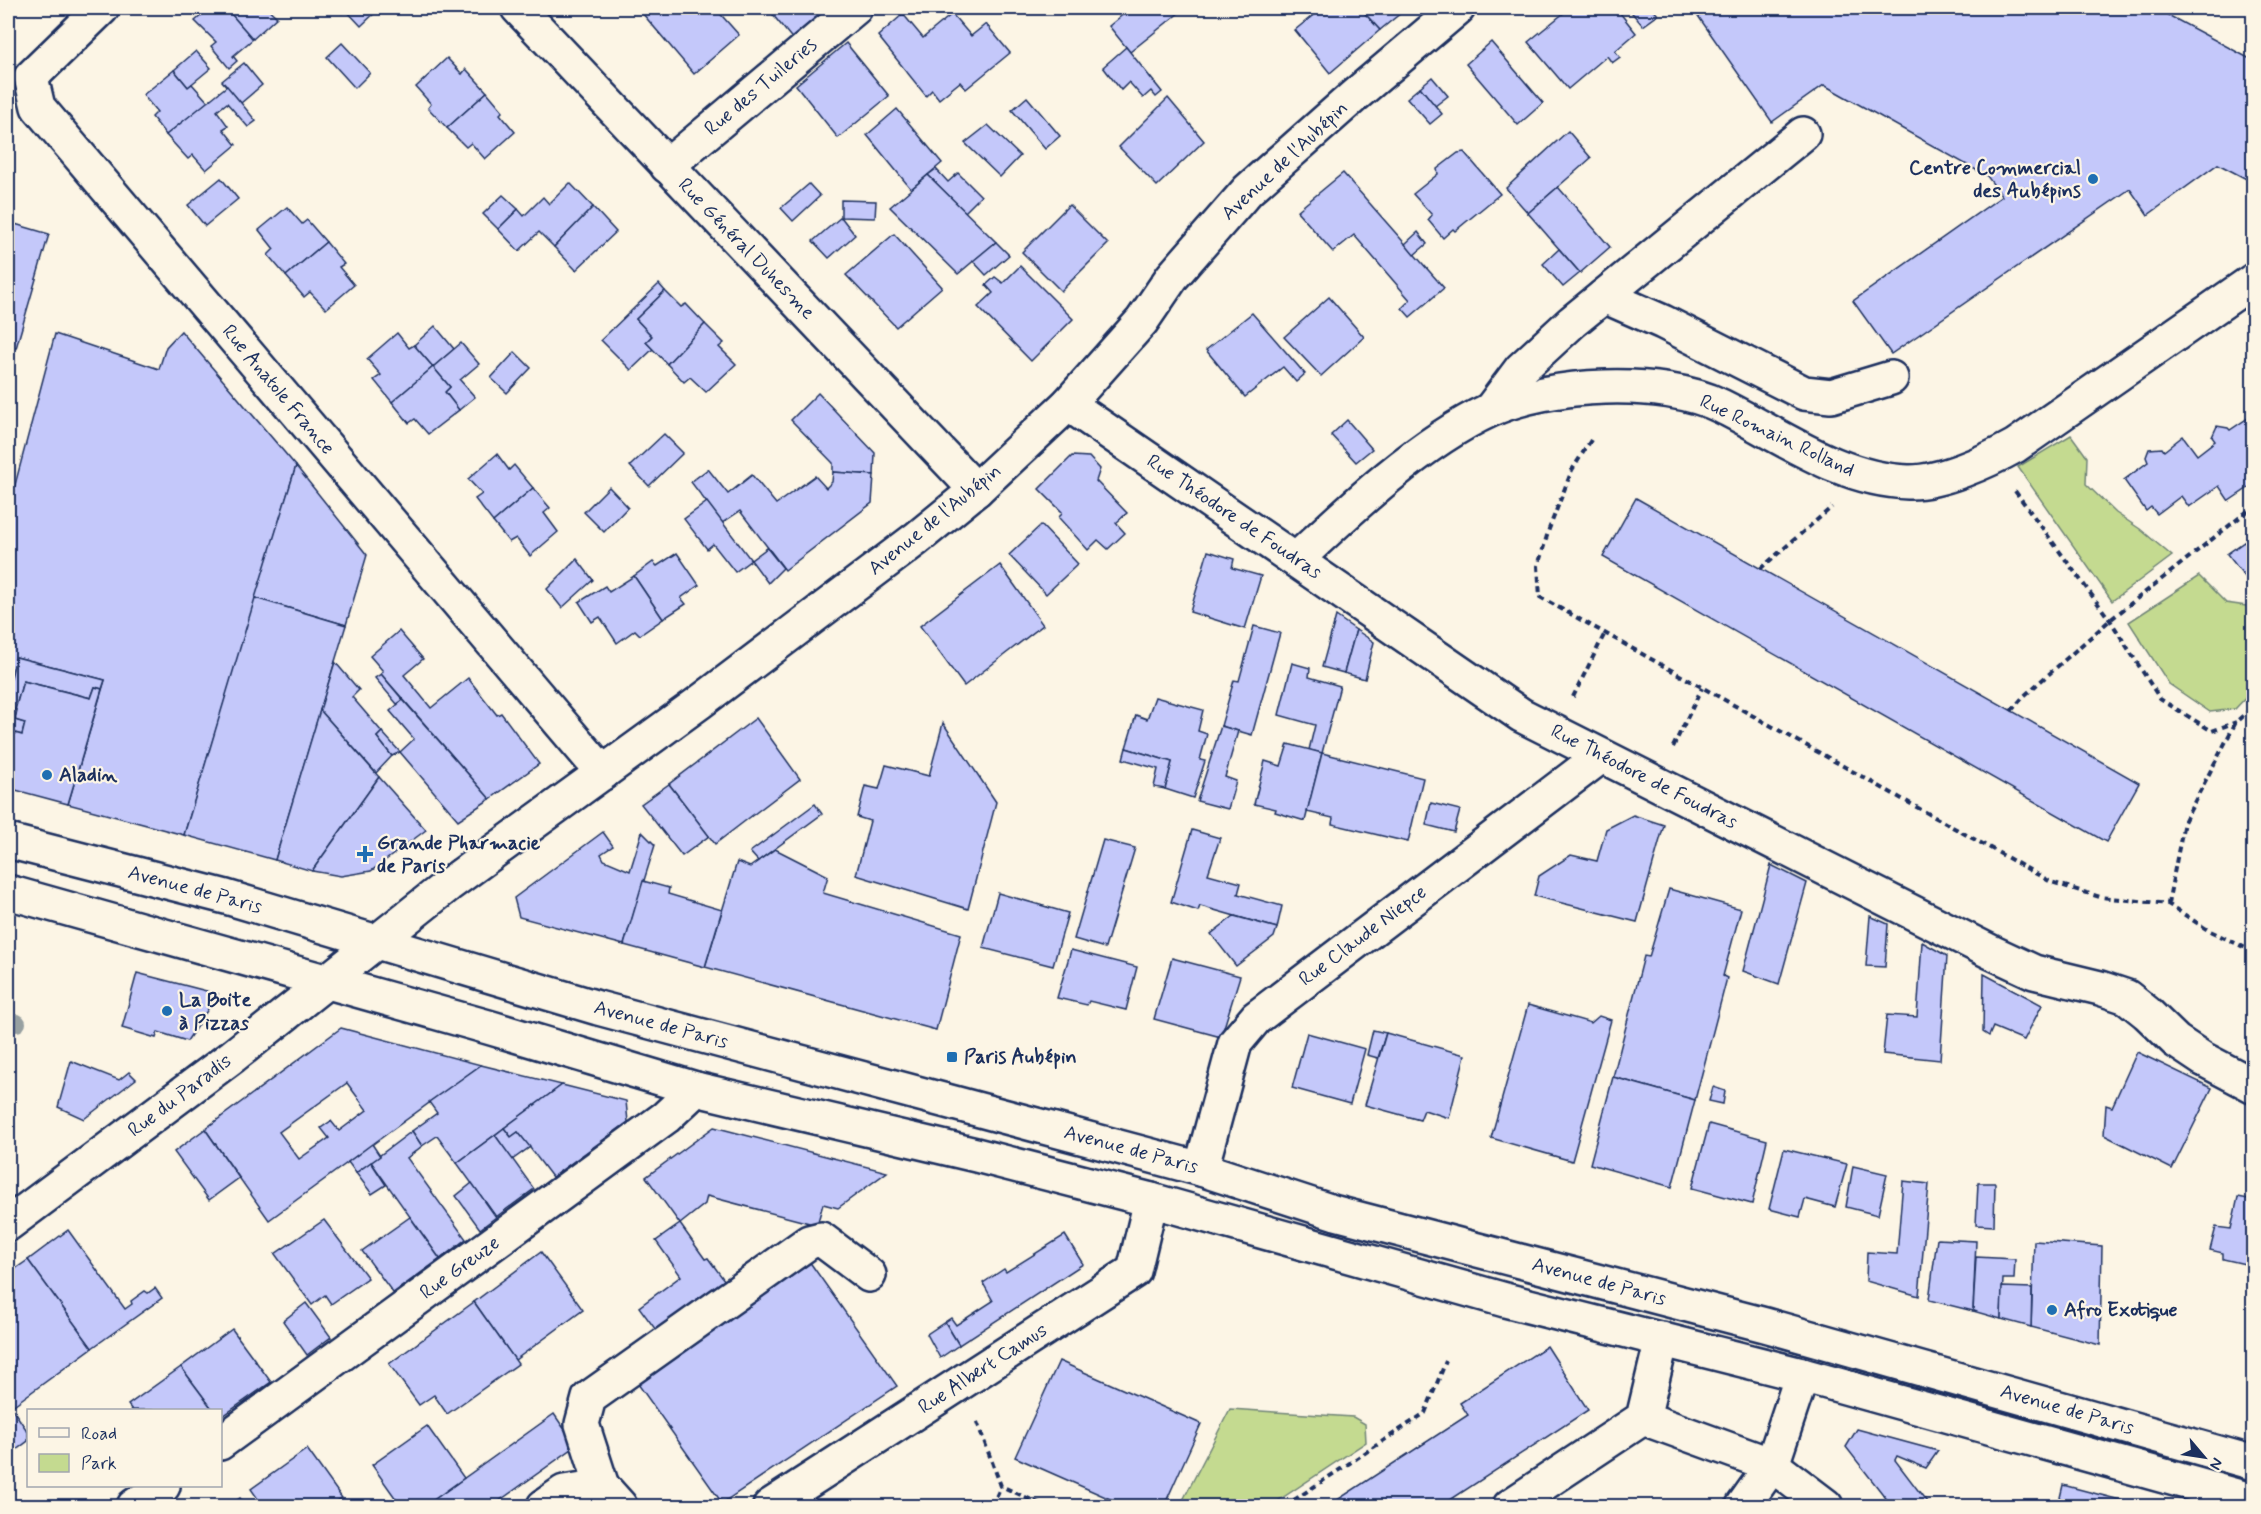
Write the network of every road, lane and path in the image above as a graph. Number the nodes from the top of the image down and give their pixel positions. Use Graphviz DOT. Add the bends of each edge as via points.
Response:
graph roads {
  1 [pos="102,8"];
  2 [pos="518,8"];
  3 [pos="855,8"];
  4 [pos="1458,8"];
  5 [pos="1803,134"];
  6 [pos="667,166"];
  7 [pos="2253,280"];
  8 [pos="1604,296"];
  9 [pos="1891,378"];
  10 [pos="1068,404"];
  11 [pos="1491,409"];
  12 [pos="1591,440"];
  13 [pos="1988,461"];
  14 [pos="975,489"];
  15 [pos="2253,506"];
  16 [pos="1297,559"];
  17 [pos="2110,620"];
  18 [pos="1605,633"];
  19 [pos="1702,688"];
  20 [pos="2253,706"];
  21 [pos="2011,711"];
  22 [pos="2236,722"];
  23 [pos="1556,733"];
  24 [pos="1601,756"];
  25 [pos="603,773"];
  26 [pos="1655,783"];
  27 [pos="8,841"];
  28 [pos="8,892"];
  29 [pos="2168,904"];
  30 [pos="376,942"];
  31 [pos="2253,952"];
  32 [pos="338,972"];
  33 [pos="2253,1086"];
  34 [pos="696,1089"];
  35 [pos="1202,1169"];
  36 [pos="1151,1200"];
  37 [pos="8,1224"];
  38 [pos="869,1275"];
  39 [pos="1662,1340"];
  40 [pos="1446,1362"];
  41 [pos="1802,1375"];
  42 [pos="961,1382"];
  43 [pos="1643,1418"];
  44 [pos="222,1442"];
  45 [pos="2253,1462"];
  46 [pos="1772,1465"];
  47 [pos="1001,1486"];
  48 [pos="160,1487"];
  49 [pos="611,1496"];
  50 [pos="2253,1501"];
  51 [pos="134,1506"];
  52 [pos="544,1506"];
  53 [pos="770,1506"];
  54 [pos="992,1506"];
  55 [pos="1044,1506"];
  56 [pos="1285,1506"];
  57 [pos="1510,1506"];
  58 [pos="1743,1506"];
  59 [pos="1826,1506"];
  1 -- 25 [label="street, Rue Anatole France" via="31,77 38,107"];
  2 -- 6 [label="street, Rue Général Duhesme"];
  3 -- 6 [label="street, Rue des Tuileries"];
  4 -- 10 [label="street, Avenue de l'Aubépin" via="1248,190 1172,277 1142,321"];
  5 -- 8 [label="street"];
  6 -- 14 [label="street, Rue Général Duhesme"];
  7 -- 13 [label="street, Rue Romain Rolland"];
  8 -- 9 [label="street" via="1804,393 1831,396"];
  8 -- 11 [label="street" via="1521,369"];
  10 -- 14 [label="street, Avenue de l'Aubépin"];
  10 -- 16 [label="street, Rue Théodore de Foudras"];
  11 -- 13 [label="street, Rue Romain Rolland" via="1540,395 1635,386 1674,391 1718,404 1821,458 1876,479 1911,482"];
  11 -- 16 [label="street, Rue Romain Rolland" via="1428,446"];
  12 -- 18 [label="path" via="1572,470 1553,519 1538,566 1540,597"];
  13 -- 17 [label="path"];
  14 -- 25 [label="street, Avenue de l'Aubépin" via="897,553"];
  15 -- 17 [label="path"];
  16 -- 23 [label="street, Rue Théodore de Foudras" via="1521,715"];
  17 -- 21 [label="path"];
  17 -- 22 [label="path" via="2160,699 2212,731"];
  18 -- 19 [label="path"];
  18 -- 23 [label="path"];
  19 -- 26 [label="path"];
  19 -- 29 [label="path" via="2051,882 2100,897"];
  20 -- 22 [label="path"];
  22 -- 29 [label="path" via="2184,822"];
  23 -- 24 [label="street, Rue Théodore de Foudras"];
  24 -- 26 [label="street, Rue Théodore de Foudras"];
  24 -- 35 [label="street, Rue Claude Niepce" via="1256,1018 1235,1042"];
  25 -- 30 [label="street, Avenue de l'Aubépin"];
  26 -- 33 [label="street, Rue Théodore de Foudras" via="2034,972 2127,997 2176,1041"];
  27 -- 30 [label="street, Avenue de Paris" via="226,897"];
  28 -- 32 [label="street, Avenue de Paris"];
  29 -- 31 [label="path"];
  30 -- 32 [label="street, Avenue de l'Aubépin"];
  30 -- 35 [label="street, Avenue de Paris" via="598,1008"];
  32 -- 34 [label="street, Avenue de Paris"];
  32 -- 37 [label="street, Rue du Paradis" via="233,1056"];
  34 -- 36 [label="street, Avenue de Paris"];
  34 -- 44 [label="street, Rue Greuze" via="666,1118"];
  35 -- 45 [label="street, Avenue de Paris" via="1336,1214 1765,1325"];
  36 -- 39 [label="street, Avenue de Paris"];
  36 -- 42 [label="street, Rue Albert Camus" via="1134,1271"];
  38 -- 49 [label="street" via="821,1239 809,1242 589,1398 582,1424"];
  39 -- 41 [label="street, Avenue de Paris"];
  39 -- 43 [label="street"];
  40 -- 56 [label="path" via="1425,1413"];
  41 -- 46 [label="street"];
  41 -- 50 [label="street, Avenue de Paris"];
  42 -- 47 [label="path"];
  42 -- 53 [label="street, Rue Albert Camus"];
  43 -- 46 [label="street"];
  43 -- 57 [label="street"];
  46 -- 58 [label="street"];
  46 -- 59 [label="street"];
  47 -- 54 [label="path"];
  47 -- 55 [label="path"];
  48 -- 51 [label="street"];
  49 -- 52 [label="street" via="564,1492"];
}
